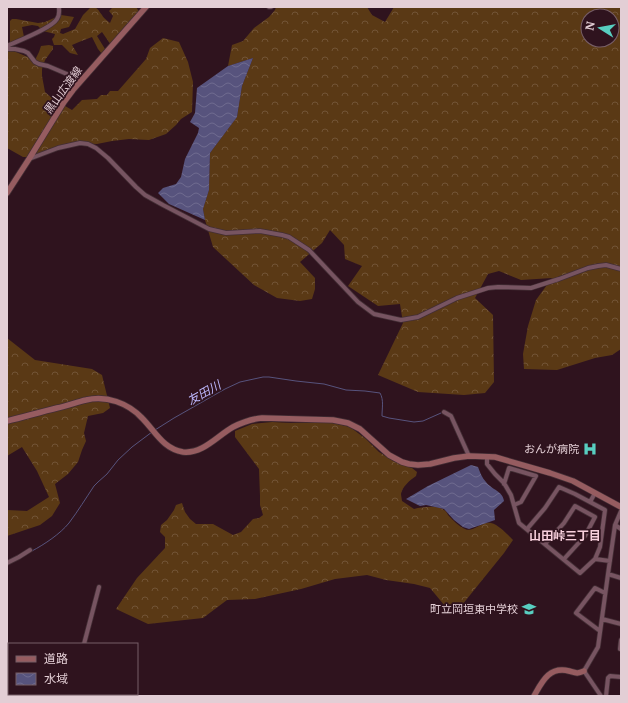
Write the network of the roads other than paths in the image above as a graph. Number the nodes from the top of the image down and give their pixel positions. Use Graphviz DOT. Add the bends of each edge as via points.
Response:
graph roads {
  1 [pos="59,7"];
  2 [pos="146,7"];
  3 [pos="7,48"];
  4 [pos="80,80"];
  5 [pos="29,159"];
  6 [pos="7,193"];
  7 [pos="621,269"];
  8 [pos="444,412"];
  9 [pos="7,421"];
  10 [pos="469,456"];
  11 [pos="487,457"];
  12 [pos="504,484"];
  13 [pos="595,493"];
  14 [pos="590,502"];
  15 [pos="514,506"];
  16 [pos="621,507"];
  17 [pos="621,510"];
  18 [pos="615,525"];
  19 [pos="526,529"];
  20 [pos="621,529"];
  21 [pos="545,544"];
  22 [pos="30,550"];
  23 [pos="595,558"];
  24 [pos="564,559"];
  25 [pos="610,561"];
  26 [pos="7,563"];
  27 [pos="608,574"];
  28 [pos="621,578"];
  29 [pos="99,587"];
  30 [pos="606,593"];
  31 [pos="602,618"];
  32 [pos="621,624"];
  33 [pos="600,631"];
  34 [pos="621,640"];
  35 [pos="84,643"];
  36 [pos="621,649"];
  37 [pos="584,671"];
  38 [pos="621,677"];
  39 [pos="599,695"];
  40 [pos="534,696"];
  41 [pos="606,696"];
  1 -- 3 [label="street" via="60,13 54,23"];
  2 -- 4 [label="street, 黒山広渡線"];
  3 -- 4 [label="street" via="24,51 35,62"];
  4 -- 5 [label="street, 黒山広渡線"];
  5 -- 6 [label="street, 黒山広渡線"];
  5 -- 7 [label="street" via="58,148 80,143 88,144 108,158 145,195 208,229 226,233 260,231 289,237 309,250 358,302 374,314 401,320 418,317 457,298 488,288 531,288 598,266 606,265"];
  8 -- 10 [label="street" via="451,416"];
  9 -- 10 [label="street" via="88,400 105,399 129,407 162,442 183,452 201,448 246,421 270,418 333,420 348,423 360,429 389,455 409,464 430,464"];
  10 -- 11 [label="street"];
  11 -- 12 [label="street" via="487,464"];
  11 -- 13 [label="street" via="550,473 573,481"];
  12 -- 15 [label="street"];
  12 -- 15 [label="street" via="509,468 536,476 521,502"];
  13 -- 14 [label="street"];
  13 -- 16 [label="street"];
  14 -- 19 [label="street" via="559,487"];
  14 -- 23 [label="street" via="605,510 600,547"];
  15 -- 19 [label="street" via="519,523"];
  17 -- 18 [label="street"];
  18 -- 20 [label="street"];
  18 -- 25 [label="street"];
  19 -- 21 [label="street"];
  21 -- 24 [label="street"];
  21 -- 24 [label="street" via="575,506 595,517 585,536"];
  22 -- 26 [label="street"];
  23 -- 24 [label="street" via="580,573"];
  23 -- 25 [label="street"];
  25 -- 27 [label="street"];
  27 -- 28 [label="street"];
  27 -- 30 [label="street"];
  29 -- 35 [label="street"];
  30 -- 31 [label="street"];
  30 -- 33 [label="street" via="595,588 576,613"];
  31 -- 32 [label="street"];
  31 -- 33 [label="street"];
  33 -- 37 [label="street" via="598,647"];
  34 -- 36 [label="street"];
  37 -- 39 [label="street"];
  37 -- 40 [label="street" via="577,673 560,670 550,674"];
  38 -- 41 [label="street" via="608,678"];
}
